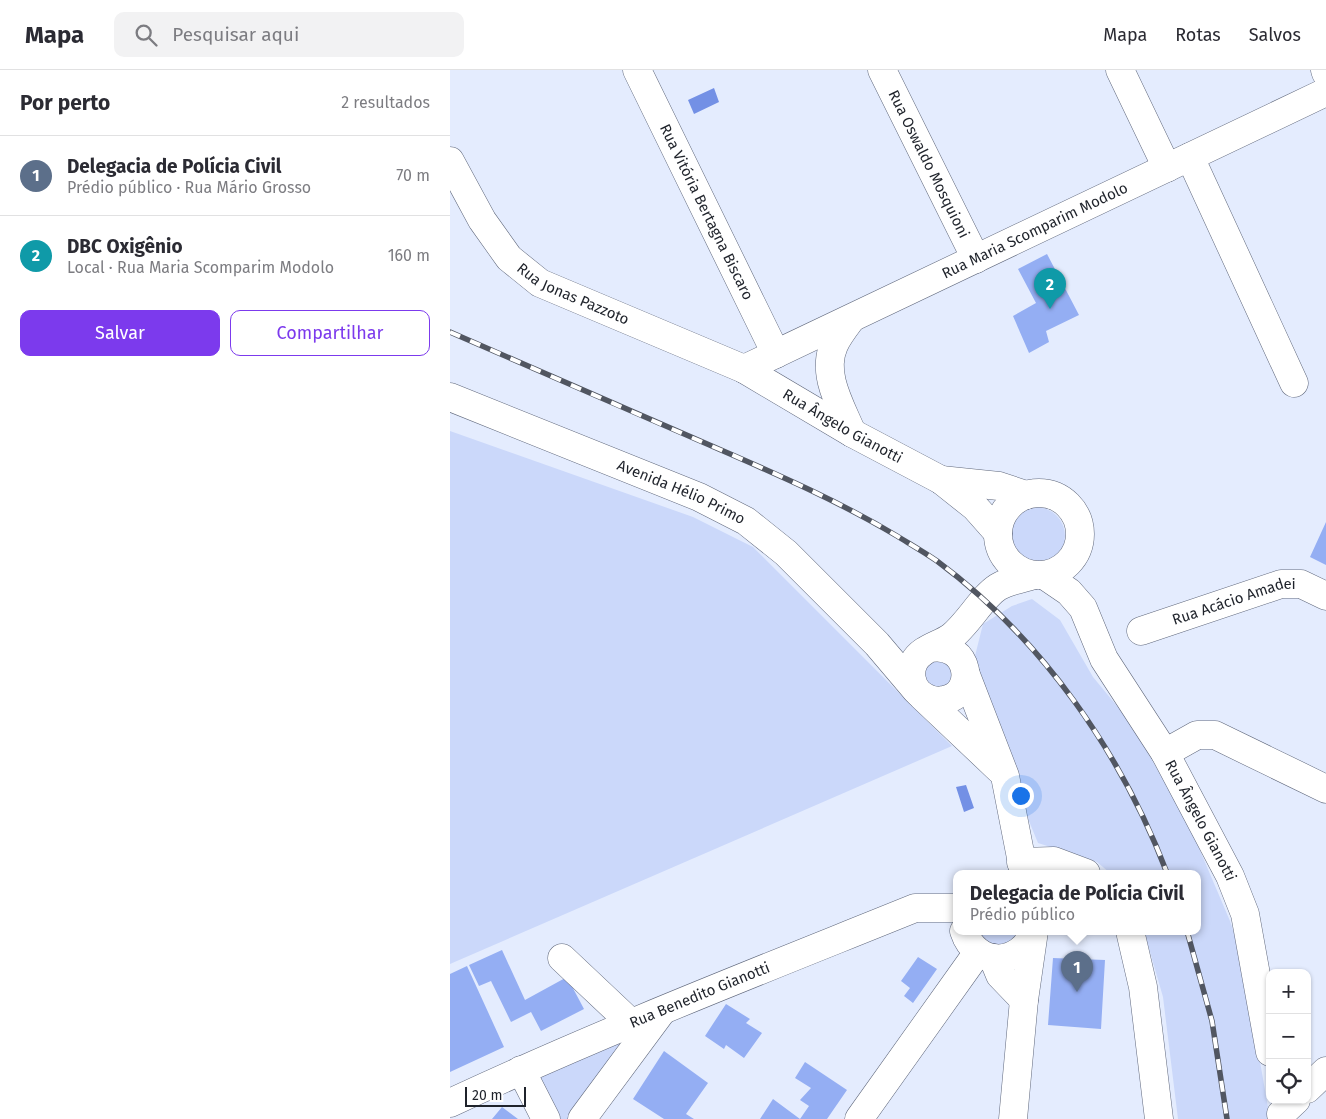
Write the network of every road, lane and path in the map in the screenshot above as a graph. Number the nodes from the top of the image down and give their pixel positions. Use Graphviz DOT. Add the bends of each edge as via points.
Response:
graph roads {
  1 [pos="636,70"];
  2 [pos="882,70"];
  3 [pos="1120,70"];
  4 [pos="1326,92"];
  5 [pos="450,161"];
  6 [pos="1179,162"];
  7 [pos="976,259"];
  8 [pos="850,319"];
  9 [pos="776,354"];
  10 [pos="744,369"];
  11 [pos="1294,382"];
  12 [pos="450,397"];
  13 [pos="852,433"];
  14 [pos="941,480"];
  15 [pos="1026,495"];
  16 [pos="998,539"];
  17 [pos="1078,547"];
  18 [pos="1040,575"];
  19 [pos="998,587"];
  20 [pos="1326,596"];
  21 [pos="1083,608"];
  22 [pos="966,622"];
  23 [pos="1141,631"];
  24 [pos="877,644"];
  25 [pos="926,650"];
  26 [pos="965,670"];
  27 [pos="919,693"];
  28 [pos="1165,753"];
  29 [pos="1005,776"];
  30 [pos="1326,789"];
  31 [pos="1018,869"];
  32 [pos="1077,870"];
  33 [pos="953,908"];
  34 [pos="1031,935"];
  35 [pos="1033,935"];
  36 [pos="1131,935"];
  37 [pos="978,947"];
  38 [pos="562,958"];
  39 [pos="1024,1000"];
  40 [pos="663,1010"];
  41 [pos="632,1024"];
  42 [pos="1266,1030"];
  43 [pos="521,1070"];
  44 [pos="1326,1071"];
  45 [pos="1311,1085"];
  46 [pos="450,1103"];
  47 [pos="546,1119"];
  48 [pos="582,1119"];
  49 [pos="859,1119"];
  50 [pos="1013,1119"];
  51 [pos="1160,1119"];
  1 -- 9 [label="street, Rua Vitória Bertagna Biscaro"];
  2 -- 7 [label="street, Rua Oswaldo Mosquioni"];
  3 -- 6 [label="street"];
  4 -- 6 [label="street, Rua Maria Scomparim Modolo"];
  5 -- 10 [label="street, Rua Jonas Pazzoto" via="482,220 509,258 540,283"];
  6 -- 7 [label="street, Rua Maria Scomparim Modolo"];
  6 -- 11 [label="street"];
  7 -- 8 [label="street, Rua Maria Scomparim Modolo"];
  8 -- 9 [label="street, Rua Maria Scomparim Modolo"];
  8 -- 13 [label="street" via="834,346 829,368"];
  9 -- 10 [label="street, Rua Maria Scomparim Modolo"];
  10 -- 13 [label="street, Rua Ângelo Gianotti"];
  12 -- 24 [label="street, Avenida Hélio Primo" via="699,497 746,521 786,553"];
  13 -- 14 [label="street, Rua Ângelo Gianotti"];
  14 -- 15 [label="street, Rua Ângelo Gianotti" via="999,486"];
  14 -- 16 [label="street, Rua Ângelo Gianotti" via="975,507"];
  15 -- 16 [label="street" via="1012,503 1005,512"];
  15 -- 17 [label="street" via="1048,494 1071,508 1079,527"];
  16 -- 18 [label="street" via="1012,566"];
  16 -- 19 [label="street"];
  17 -- 18 [label="street" via="1065,566"];
  17 -- 21 [label="street, Rua Ângelo Gianotti"];
  18 -- 19 [label="street"];
  18 -- 21 [label="street, Rua Ângelo Gianotti" via="1069,592"];
  19 -- 22 [label="street"];
  20 -- 23 [label="street, Rua Acácio Amadei" via="1301,584 1281,584"];
  21 -- 28 [label="street, Rua Ângelo Gianotti" via="1104,658"];
  22 -- 25 [label="street" via="952,636"];
  22 -- 26 [label="street" via="963,636"];
  24 -- 25 [label="street" via="911,653"];
  24 -- 27 [label="street, Avenida Hélio Primo"];
  25 -- 26 [label="street" via="948,648 956,652"];
  25 -- 27 [label="street" via="915,660 912,670 912,680"];
  26 -- 27 [label="street" via="960,691 946,700 929,700"];
  26 -- 29 [label="street"];
  27 -- 29 [label="street, Avenida Hélio Primo"];
  28 -- 30 [label="street" via="1197,735 1215,735"];
  28 -- 42 [label="street, Rua Ângelo Gianotti" via="1230,876 1245,914"];
  29 -- 31 [label="street"];
  31 -- 32 [label="street" via="1054,862"];
  33 -- 40 [label="street, Rua Benedito Gianotti" via="915,908"];
  34 -- 37 [label="street" via="1022,950 1004,958"];
  35 -- 39 [label="street"];
  36 -- 51 [label="street" via="1143,987"];
  37 -- 39 [label="street"];
  37 -- 49 [label="street"];
  38 -- 41 [label="street"];
  39 -- 50 [label="street"];
  40 -- 41 [label="street, Rua Benedito Gianotti"];
  40 -- 48 [label="street"];
  41 -- 43 [label="street, Rua Benedito Gianotti"];
  43 -- 46 [label="street, Rua Benedito Gianotti"];
  43 -- 47 [label="street"];
  44 -- 45 [label="street"];
}
